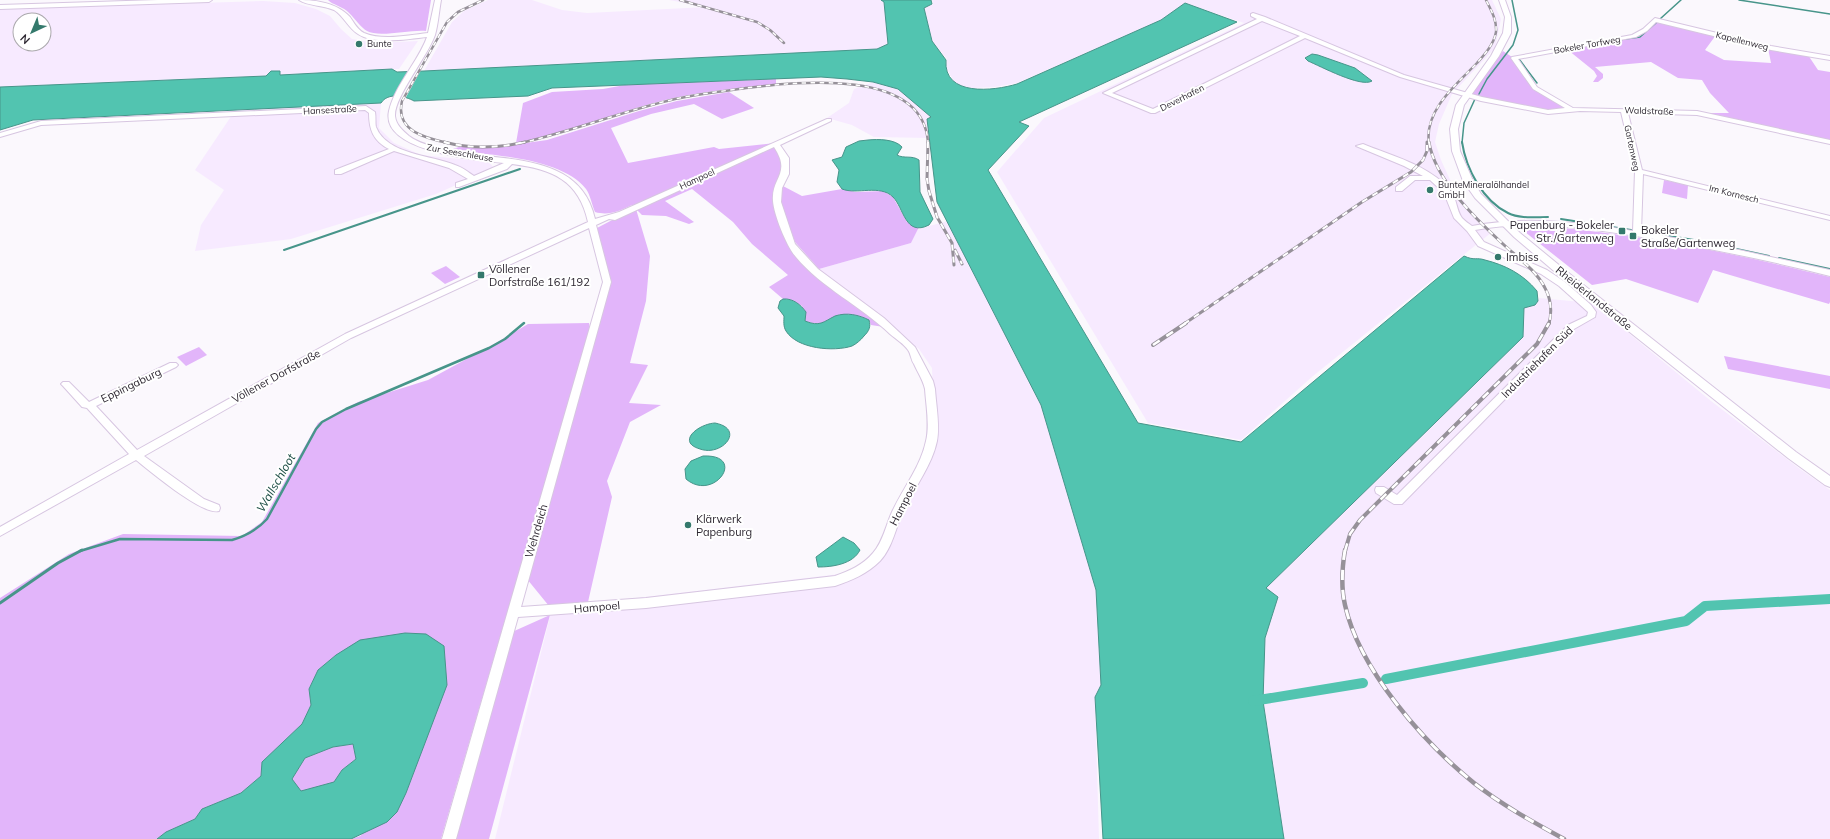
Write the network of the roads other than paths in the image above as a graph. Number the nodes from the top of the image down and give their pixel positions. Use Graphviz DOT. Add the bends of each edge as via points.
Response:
graph roads {
  1 [pos="209,0"];
  2 [pos="302,0"];
  3 [pos="438,0"];
  4 [pos="1502,0"];
  5 [pos="0,7"];
  6 [pos="1253,15"];
  7 [pos="1263,18"];
  8 [pos="1655,20"];
  9 [pos="432,34"];
  10 [pos="1304,36"];
  11 [pos="1830,58"];
  12 [pos="1466,95"];
  13 [pos="1572,110"];
  14 [pos="1624,110"];
  15 [pos="829,120"];
  16 [pos="0,135"];
  17 [pos="1830,142"];
  18 [pos="776,145"];
  19 [pos="1360,146"];
  20 [pos="394,149"];
  21 [pos="511,161"];
  22 [pos="1638,171"];
  23 [pos="338,172"];
  24 [pos="1433,179"];
  25 [pos="473,180"];
  26 [pos="459,185"];
  27 [pos="1399,189"];
  28 [pos="1830,218"];
  29 [pos="1504,223"];
  30 [pos="592,226"];
  31 [pos="1470,229"];
  32 [pos="1637,234"];
  33 [pos="1830,273"];
  34 [pos="173,365"];
  35 [pos="66,384"];
  36 [pos="90,405"];
  37 [pos="136,455"];
  38 [pos="1830,482"];
  39 [pos="1380,490"];
  40 [pos="215,508"];
  41 [pos="0,532"];
  42 [pos="512,613"];
  43 [pos="449,839"];
  1 -- 5 [label="street"];
  2 -- 9 [label="street" via="331,7 340,12 362,34 382,37"];
  3 -- 9 [label="street, Zur Seeschleuse"];
  4 -- 12 [label="main road, Rheiderlandstraße" via="1508,17 1507,34 1496,56"];
  6 -- 7 [label="street"];
  7 -- 10 [label="street"];
  7 -- 10 [label="street, Deverhafen" via="1106,93 1153,112"];
  8 -- 11 [label="street, Kapellenweg" via="1771,48"];
  8 -- 13 [label="street, Bokeler Torfweg" via="1634,36 1514,58 1535,88"];
  9 -- 21 [label="street, Zur Seeschleuse" via="396,102 392,112 393,123 401,134 414,142 448,152"];
  10 -- 12 [label="street" via="1402,76"];
  12 -- 13 [label="street, Waldstraße" via="1541,111"];
  12 -- 29 [label="main road, Rheiderlandstraße" via="1460,105 1454,129 1456,151 1461,167 1478,196"];
  13 -- 14 [label="street, Waldstraße"];
  14 -- 17 [label="street, Waldstraße" via="1709,114"];
  14 -- 22 [label="street, Gartenweg"];
  15 -- 18 [label="street, Hampoel"];
  16 -- 20 [label="street, Hansestraße" via="41,123 366,108 372,112 372,124 378,136"];
  18 -- 30 [label="street, Hampoel"];
  18 -- 42 [label="street, Hampoel" via="785,158 785,174 778,188 777,202 791,244 815,270 882,320 912,349 928,381 932,439 928,454 898,511 884,547 866,567 835,580 661,602"];
  19 -- 24 [label="street, Industriehafen Süd" via="1416,168"];
  20 -- 23 [label="street"];
  20 -- 25 [label="street, Hansestraße" via="454,167"];
  21 -- 25 [label="street" via="504,167"];
  21 -- 30 [label="street, Zur Seeschleuse" via="545,169 568,180 587,201"];
  22 -- 28 [label="street, Im Kornesch"];
  22 -- 32 [label="street, Gartenweg"];
  24 -- 27 [label="street" via="1413,178"];
  24 -- 31 [label="street, Industriehafen Süd" via="1448,191 1457,217"];
  25 -- 26 [label="street"];
  29 -- 31 [label="street"];
  29 -- 32 [label="street" via="1559,222"];
  29 -- 38 [label="main road, Rheiderlandstraße" via="1704,386"];
  30 -- 37 [label="street, Völlener Dorfstraße" via="348,336"];
  30 -- 42 [label="street, Wehrdeich" via="607,282"];
  31 -- 39 [label="street, Industriehafen Süd" via="1481,244 1534,266 1555,279 1588,307 1592,312 1591,317 1570,327 1398,501"];
  32 -- 33 [label="street" via="1734,251"];
  34 -- 36 [label="street, Eppingaburg"];
  35 -- 36 [label="street, Eppingaburg" via="85,405"];
  36 -- 37 [label="street, Eppingaburg"];
  37 -- 40 [label="street, Eppingaburg" via="200,502"];
  37 -- 41 [label="street, Völlener Dorfstraße"];
  42 -- 43 [label="street, Wehrdeich"];
}
